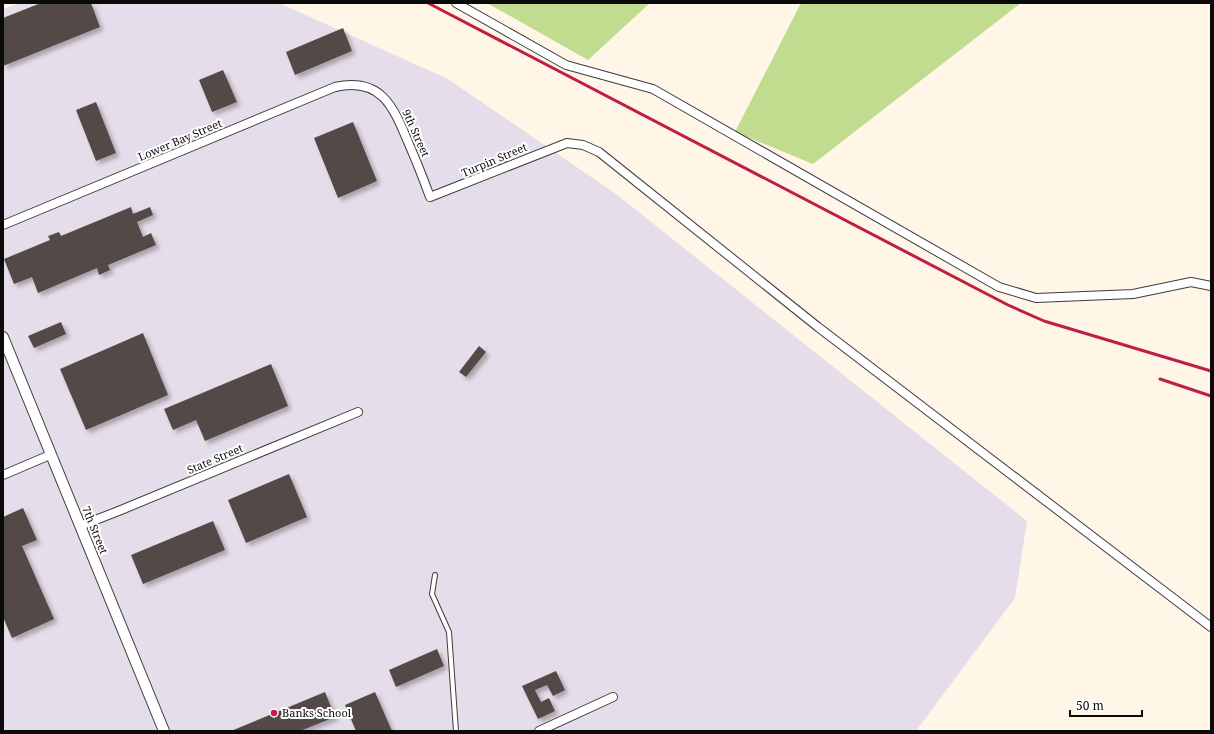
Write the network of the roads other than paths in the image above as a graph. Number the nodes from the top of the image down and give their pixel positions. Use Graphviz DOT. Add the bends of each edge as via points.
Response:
graph roads {
  1 [pos="456,3"];
  2 [pos="368,88"];
  3 [pos="430,197"];
  4 [pos="3,225"];
  5 [pos="1211,286"];
  6 [pos="3,337"];
  7 [pos="358,412"];
  8 [pos="50,455"];
  9 [pos="3,475"];
  10 [pos="80,526"];
  11 [pos="435,575"];
  12 [pos="1211,627"];
  13 [pos="613,697"];
  14 [pos="164,731"];
  15 [pos="456,731"];
  16 [pos="539,731"];
  1 -- 5 [label="street" via="566,65 653,89 999,287 1036,298 1133,294 1191,282"];
  2 -- 3 [label="street, 9th Street" via="381,94 393,109"];
  2 -- 4 [label="street, Lower Bay Street" via="358,84 335,87"];
  3 -- 12 [label="street, Turpin Street" via="567,143 583,145 599,152 818,327"];
  6 -- 8 [label="street, 7th Street"];
  7 -- 10 [label="street, State Street"];
  8 -- 9 [label="street"];
  8 -- 10 [label="street, 7th Street"];
  10 -- 14 [label="street, 7th Street"];
  11 -- 15 [label="lane" via="432,594 449,632"];
  13 -- 16 [label="street"];
}
